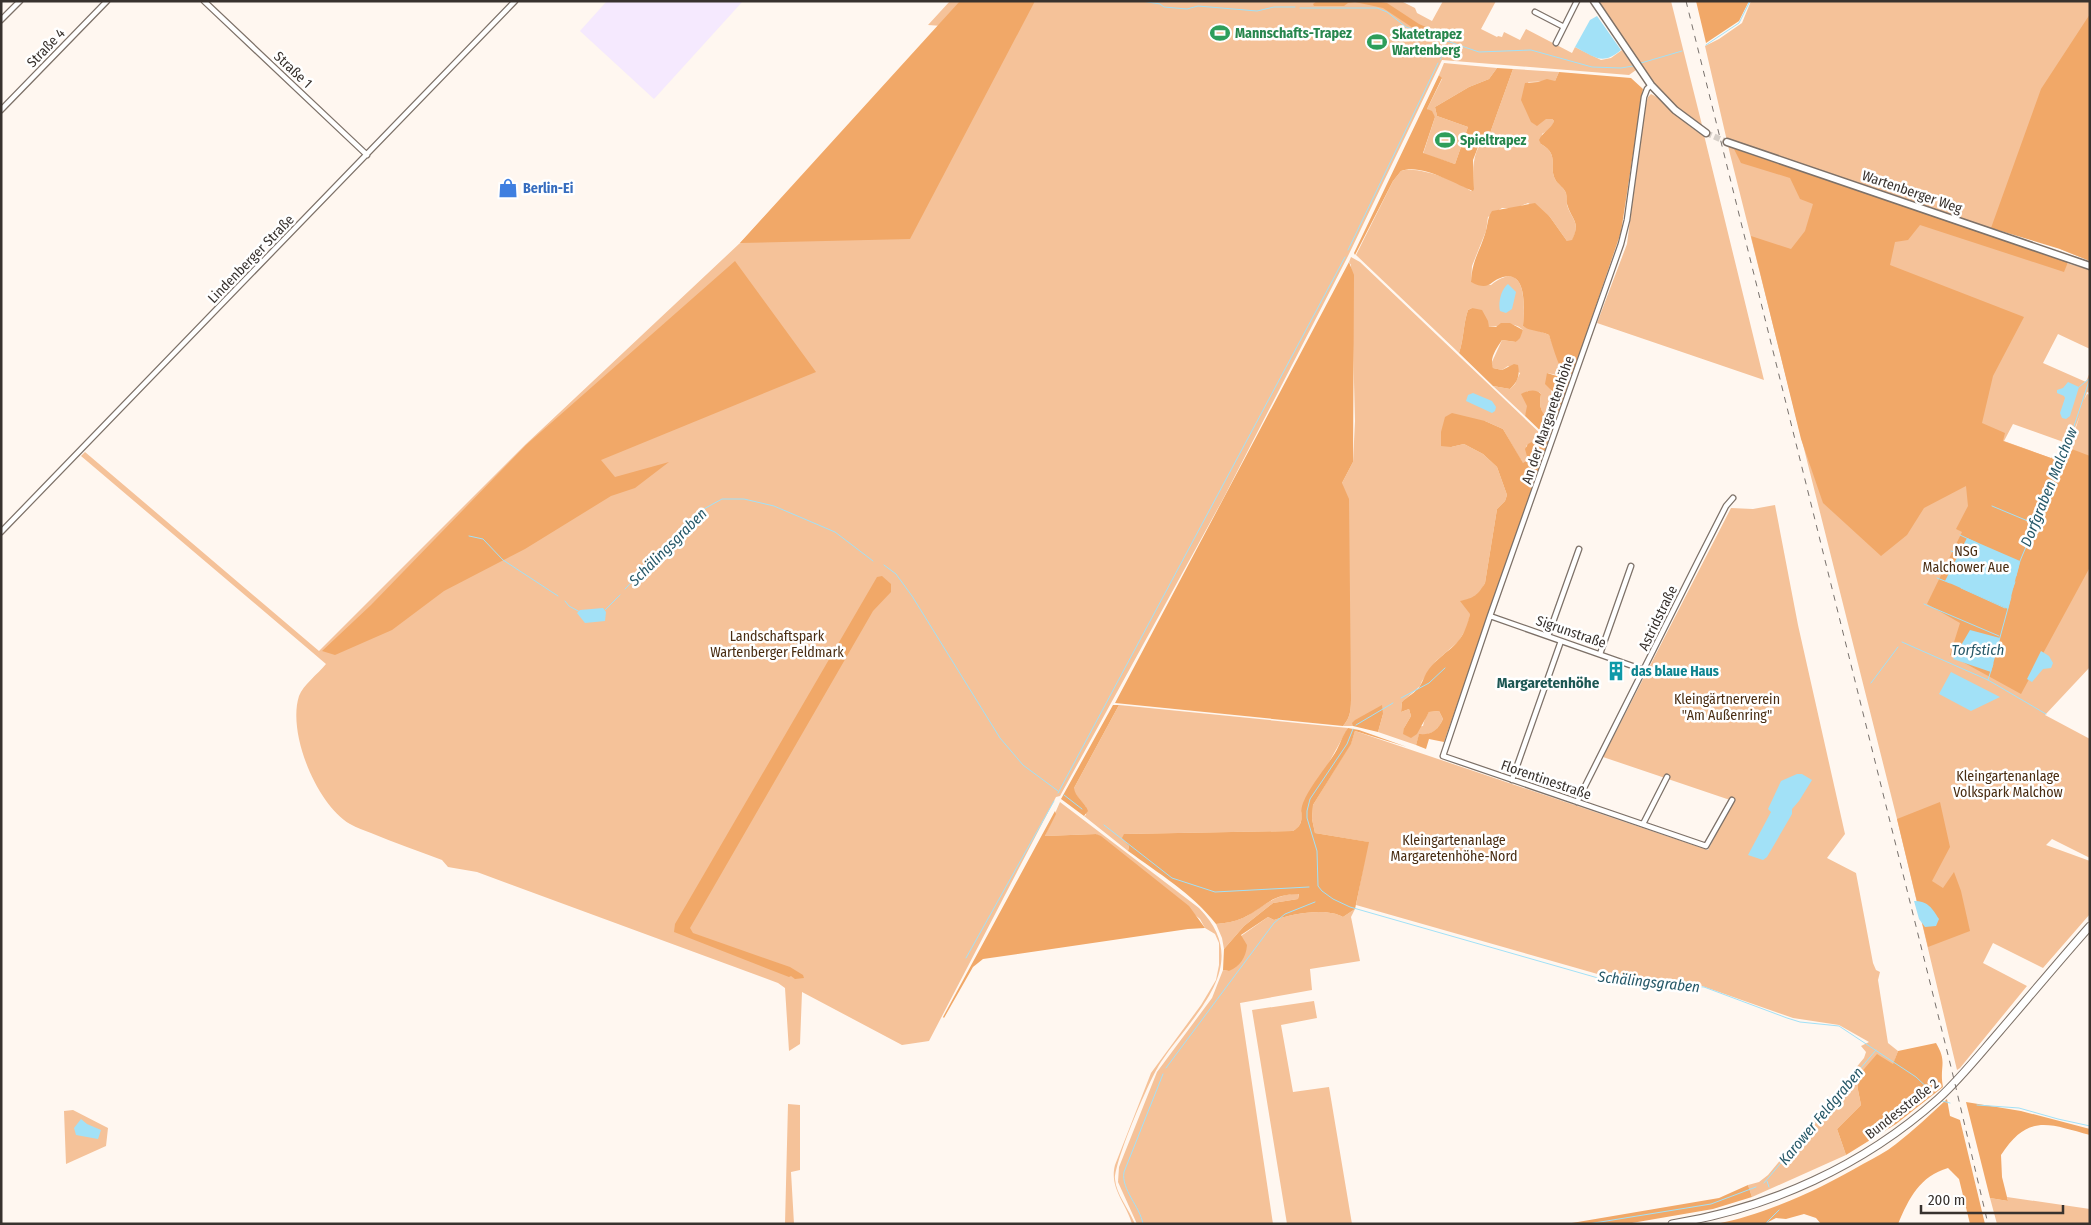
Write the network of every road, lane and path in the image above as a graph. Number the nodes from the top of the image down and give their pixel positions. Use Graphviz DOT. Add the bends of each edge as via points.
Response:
graph roads {
  1 [pos="20,1"];
  2 [pos="107,1"];
  3 [pos="204,1"];
  4 [pos="515,1"];
  5 [pos="1577,1"];
  6 [pos="1594,1"];
  7 [pos="1535,12"];
  8 [pos="1,20"];
  9 [pos="1564,26"];
  10 [pos="1556,43"];
  11 [pos="1650,85"];
  12 [pos="1,110"];
  13 [pos="1706,133"];
  14 [pos="1727,142"];
  15 [pos="367,155"];
  16 [pos="2090,266"];
  17 [pos="1733,498"];
  18 [pos="1,532"];
  19 [pos="1579,549"];
  20 [pos="1631,566"];
  21 [pos="1490,616"];
  22 [pos="1548,636"];
  23 [pos="1561,641"];
  24 [pos="1600,654"];
  25 [pos="1644,670"];
  26 [pos="1443,756"];
  27 [pos="1667,778"];
  28 [pos="1512,780"];
  29 [pos="1732,800"];
  30 [pos="1577,802"];
  31 [pos="1643,824"];
  32 [pos="2090,926"];
  33 [pos="1672,1224"];
  1 -- 8 [label="street"];
  2 -- 12 [label="street, Straße 4"];
  3 -- 15 [label="street, Straße 1"];
  4 -- 15 [label="street, Lindenberger Straße"];
  5 -- 9 [label="street"];
  6 -- 11 [label="main road"];
  7 -- 9 [label="street"];
  9 -- 10 [label="street"];
  11 -- 13 [label="main road" via="1675,110"];
  11 -- 21 [label="street, An der Margaretenhöhe" via="1644,97 1621,244"];
  14 -- 16 [label="main road, Wartenberger Weg"];
  15 -- 18 [label="street, Lindenberger Straße"];
  17 -- 25 [label="street, Astridstraße" via="1726,506"];
  19 -- 22 [label="street"];
  20 -- 24 [label="street"];
  21 -- 22 [label="street, Sigrunstraße"];
  21 -- 26 [label="street, An der Margaretenhöhe"];
  22 -- 23 [label="street, Sigrunstraße"];
  23 -- 24 [label="street, Sigrunstraße"];
  23 -- 28 [label="street"];
  24 -- 25 [label="street, Sigrunstraße"];
  25 -- 30 [label="street, Astridstraße"];
  26 -- 28 [label="street, Florentinestraße"];
  27 -- 31 [label="street"];
  28 -- 30 [label="street, Florentinestraße"];
  29 -- 31 [label="street, Florentinestraße" via="1706,846"];
  30 -- 31 [label="street, Florentinestraße"];
  32 -- 33 [label="main road, Bundesstraße 2" via="1950,1088 1890,1138 1830,1173 1787,1192 1720,1215"];
}
